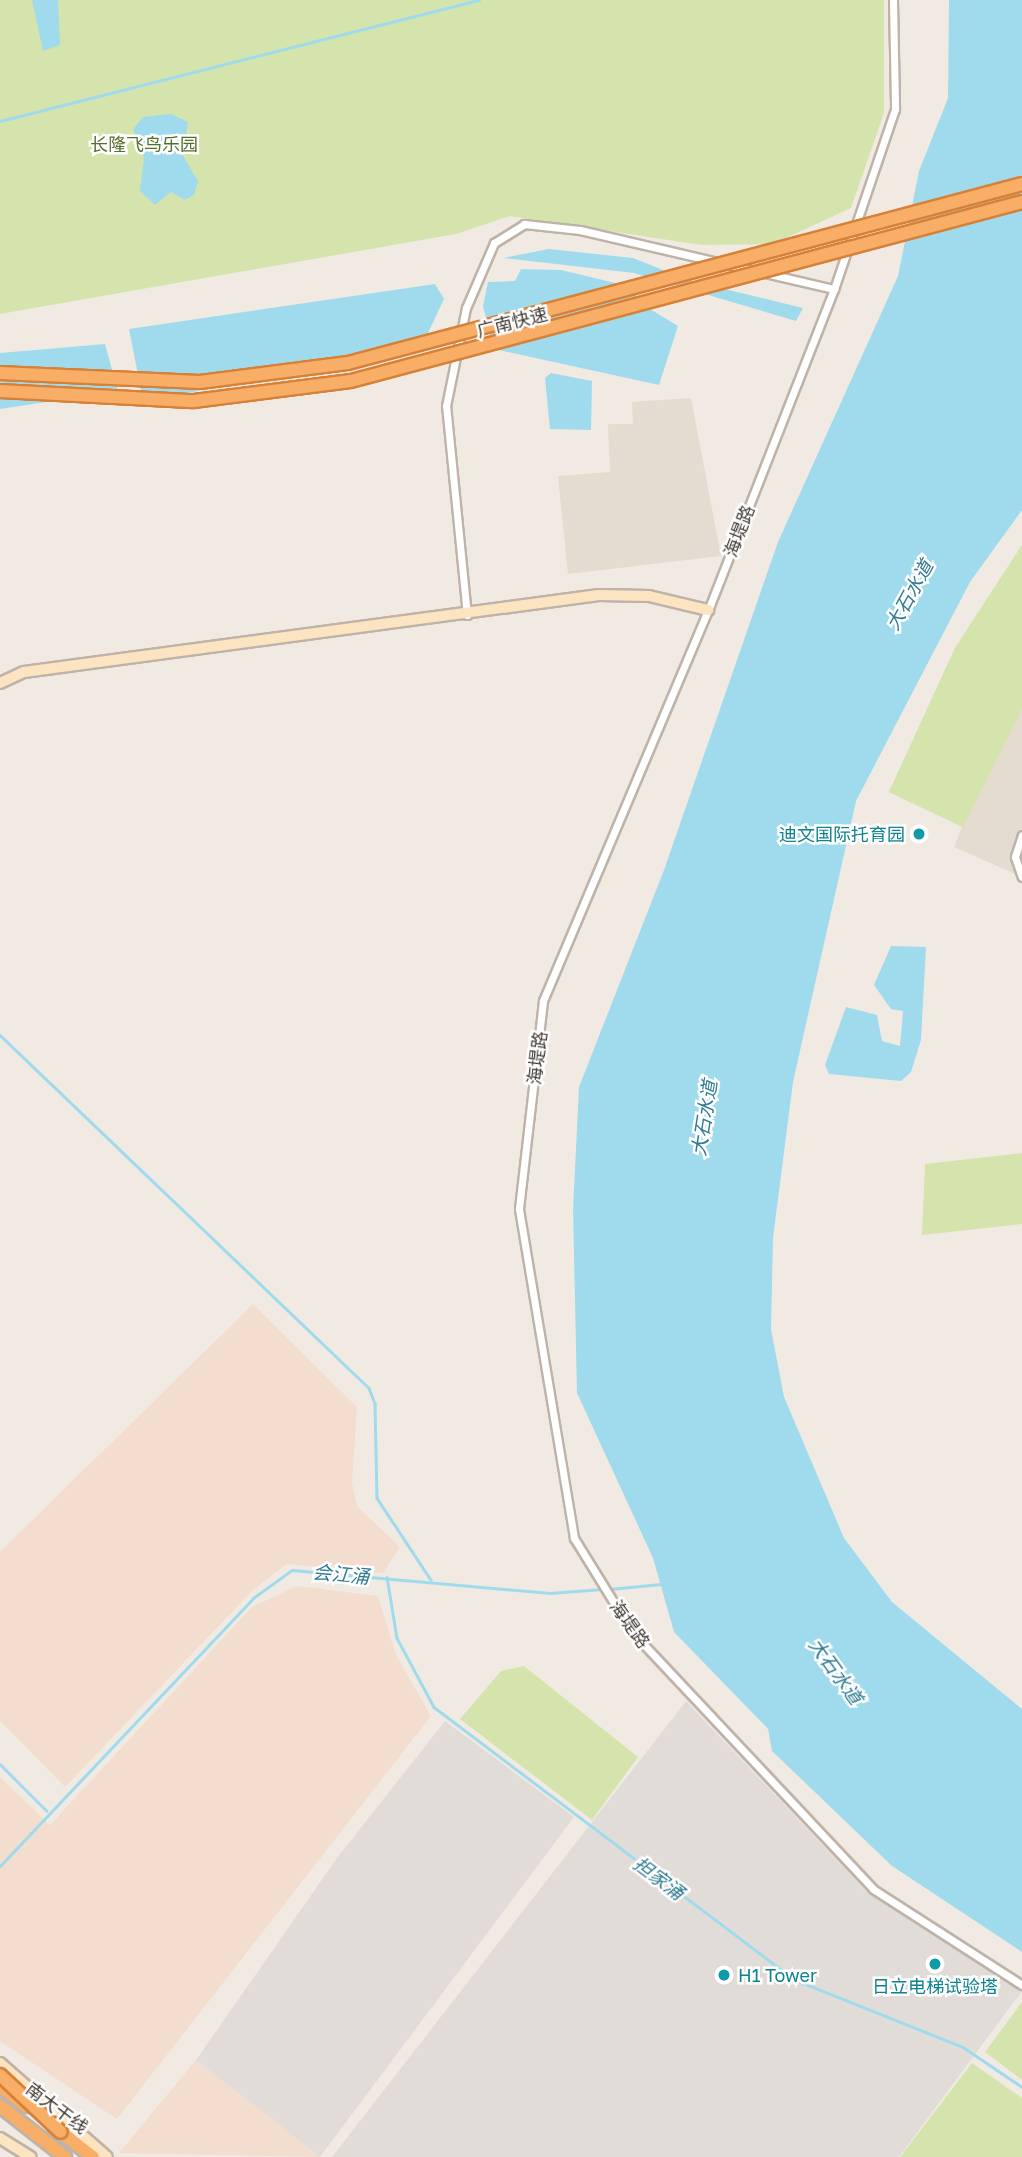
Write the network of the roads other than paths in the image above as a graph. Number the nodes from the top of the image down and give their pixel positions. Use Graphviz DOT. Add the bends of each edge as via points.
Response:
graph roads {
  1 [pos="893,0"];
  2 [pos="1022,184"];
  3 [pos="1022,202"];
  4 [pos="834,289"];
  5 [pos="0,373"];
  6 [pos="0,391"];
  7 [pos="708,610"];
  8 [pos="467,615"];
  9 [pos="0,683"];
  10 [pos="1022,835"];
  11 [pos="1022,877"];
  12 [pos="1022,1984"];
  13 [pos="0,2063"];
  14 [pos="0,2077"];
  15 [pos="0,2086"];
  16 [pos="0,2106"];
  17 [pos="61,2132"];
  18 [pos="0,2138"];
  19 [pos="30,2157"];
  20 [pos="65,2157"];
  21 [pos="93,2157"];
  22 [pos="106,2157"];
  1 -- 4 [label="street, 海堤路" via="895,109"];
  2 -- 5 [label="highway, 广南快速, bridge" via="348,363 200,382"];
  3 -- 6 [label="highway, 广南快速, bridge" via="351,381 194,401"];
  4 -- 7 [label="street, 海堤路"];
  4 -- 8 [label="street" via="580,230 524,224 494,243 466,308 446,406"];
  7 -- 8 [label="street" via="649,596 599,595"];
  7 -- 12 [label="street, 海堤路" via="543,1000 519,1209 574,1538 632,1632 873,1889"];
  8 -- 9 [label="street" via="24,672"];
  10 -- 11 [label="street" via="1016,858"];
  13 -- 22 [label="street"];
  14 -- 17 [label="highway, bridge"];
  14 -- 22 [label="street"];
  15 -- 17 [label="highway, 南大干线, bridge"];
  16 -- 20 [label="highway, 南大干线"];
  17 -- 21 [label="highway, 南大干线"];
  18 -- 19 [label="street"];
}
